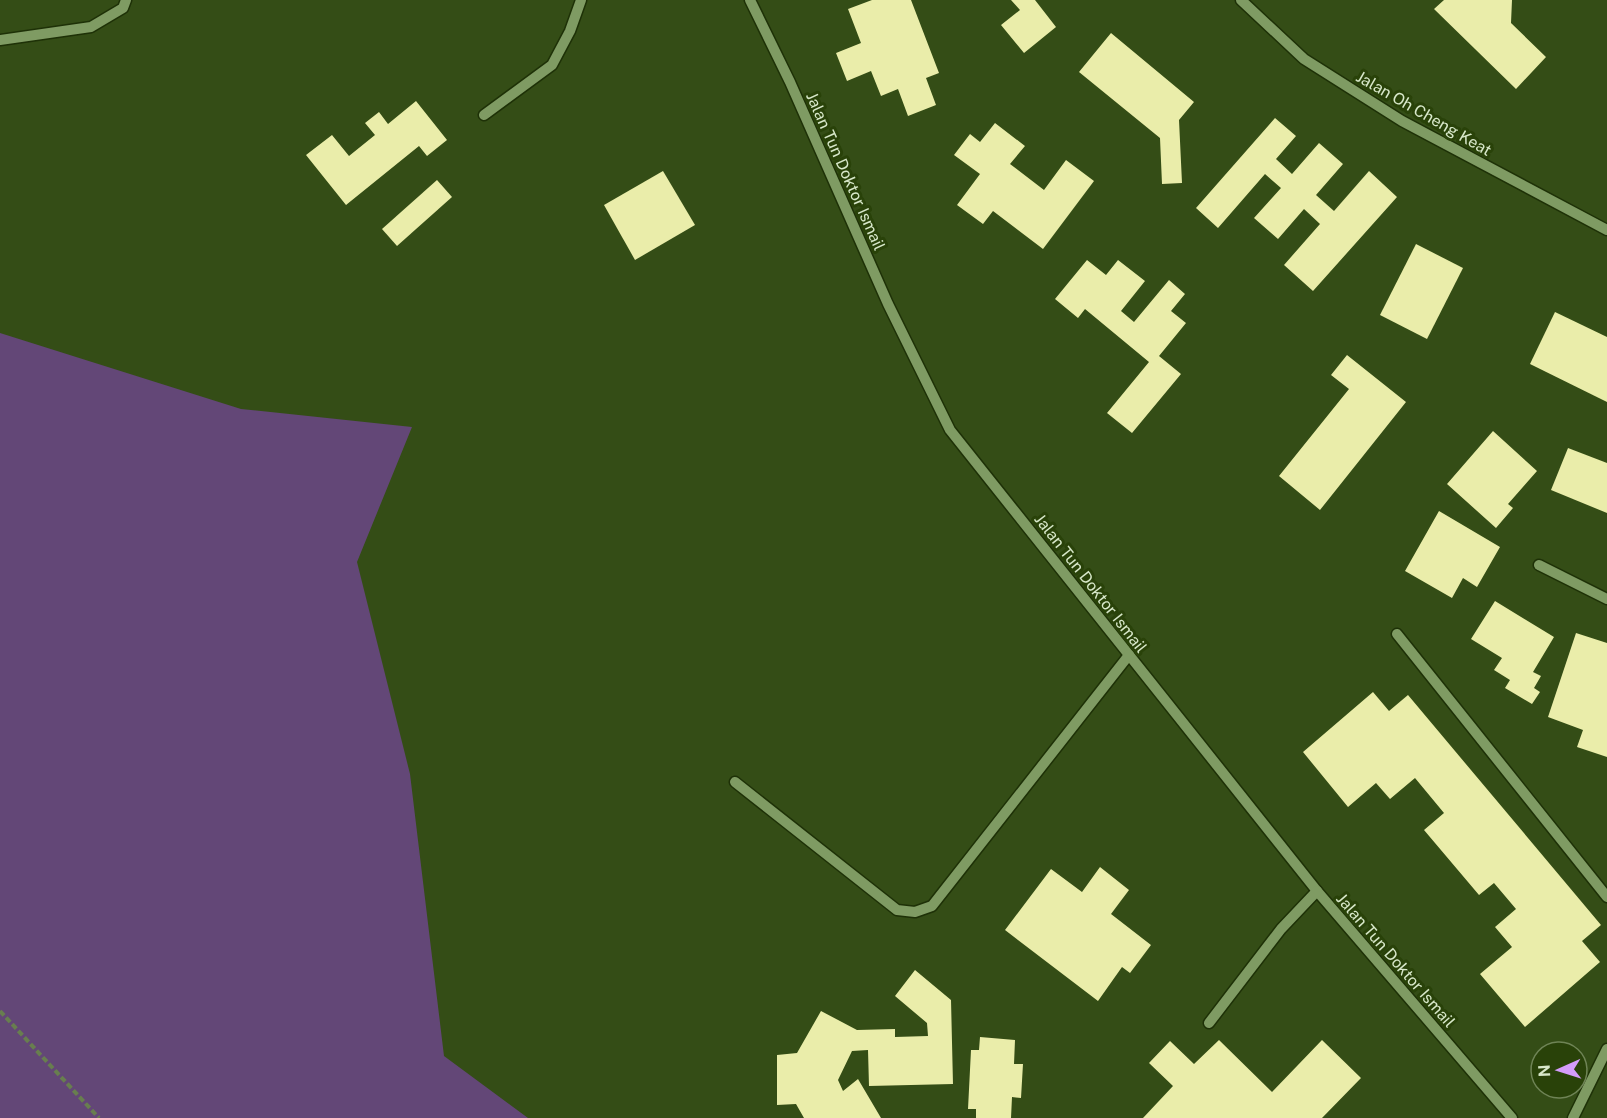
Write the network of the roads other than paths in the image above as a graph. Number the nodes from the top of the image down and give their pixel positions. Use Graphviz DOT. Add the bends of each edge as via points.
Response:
graph roads {
  1 [pos="126,0"];
  2 [pos="581,0"];
  3 [pos="750,0"];
  4 [pos="1241,0"];
  5 [pos="0,40"];
  6 [pos="484,115"];
  7 [pos="1607,230"];
  8 [pos="1539,565"];
  9 [pos="1607,599"];
  10 [pos="1397,634"];
  11 [pos="1129,655"];
  12 [pos="735,782"];
  13 [pos="1317,891"];
  14 [pos="1607,897"];
  15 [pos="1209,1023"];
  16 [pos="1607,1049"];
  17 [pos="1512,1118"];
  18 [pos="1573,1118"];
  1 -- 5 [label="street" via="123,8 91,27"];
  2 -- 6 [label="street" via="552,65"];
  3 -- 11 [label="street, Jalan Tun Doktor Ismail" via="888,304 950,430"];
  4 -- 7 [label="street, Jalan Oh Cheng Keat" via="1304,59 1402,121"];
  8 -- 9 [label="street"];
  10 -- 14 [label="street"];
  11 -- 12 [label="street" via="932,906 915,912 897,910"];
  11 -- 13 [label="street, Jalan Tun Doktor Ismail"];
  13 -- 15 [label="street" via="1281,929"];
  13 -- 17 [label="street, Jalan Tun Doktor Ismail"];
  16 -- 18 [label="street"];
}
